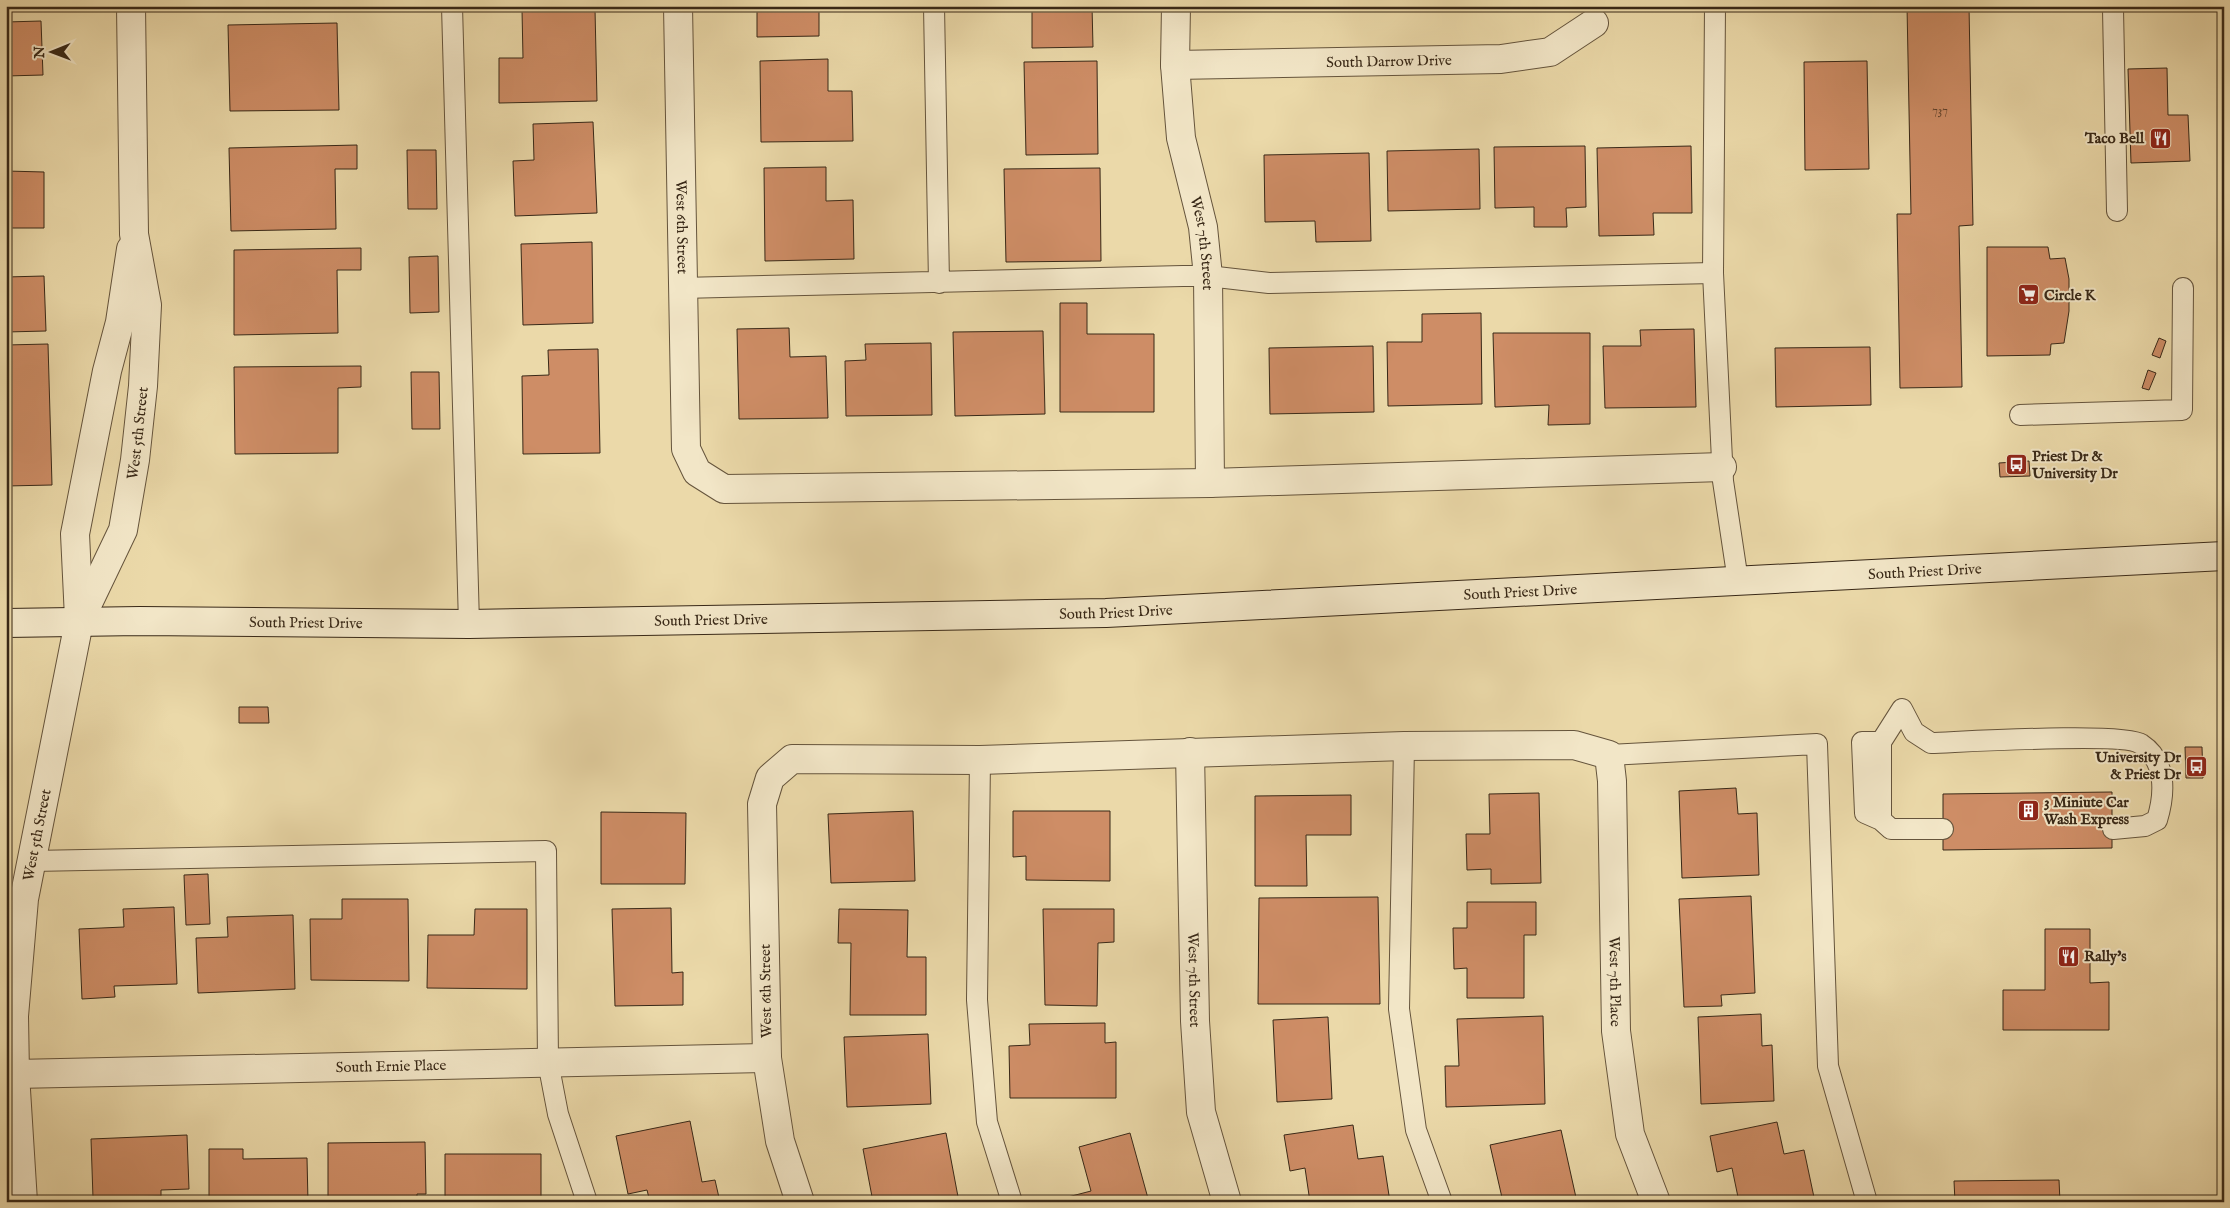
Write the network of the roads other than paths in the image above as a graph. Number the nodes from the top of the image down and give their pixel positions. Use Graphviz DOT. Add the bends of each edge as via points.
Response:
graph roads {
  1 [pos="131,6"];
  2 [pos="452,6"];
  3 [pos="678,6"];
  4 [pos="934,6"];
  5 [pos="1176,6"];
  6 [pos="1715,6"];
  7 [pos="2113,9"];
  8 [pos="1594,23"];
  9 [pos="1175,65"];
  10 [pos="2117,211"];
  11 [pos="134,234"];
  12 [pos="1712,273"];
  13 [pos="1208,276"];
  14 [pos="938,283"];
  15 [pos="681,288"];
  16 [pos="2184,288"];
  17 [pos="2020,415"];
  18 [pos="1722,467"];
  19 [pos="1210,483"];
  20 [pos="2224,556"];
  21 [pos="1738,581"];
  22 [pos="79,622"];
  23 [pos="6,623"];
  24 [pos="469,624"];
  25 [pos="1404,746"];
  26 [pos="1190,752"];
  27 [pos="1609,755"];
  28 [pos="980,760"];
  29 [pos="1944,829"];
  30 [pos="2113,829"];
  31 [pos="32,861"];
  32 [pos="12,957"];
  33 [pos="767,1058"];
  34 [pos="548,1062"];
  35 [pos="14,1074"];
  36 [pos="23,1202"];
  37 [pos="587,1202"];
  38 [pos="800,1202"];
  39 [pos="1012,1202"];
  40 [pos="1227,1202"];
  41 [pos="1442,1202"];
  42 [pos="1656,1202"];
  43 [pos="1867,1202"];
  1 -- 11 [label="street, West 5th Street"];
  2 -- 24 [label="lane"];
  3 -- 15 [label="street, West 6th Street"];
  4 -- 14 [label="lane"];
  5 -- 9 [label="street, West 7th Street"];
  6 -- 12 [label="lane"];
  7 -- 10 [label="lane"];
  8 -- 9 [label="street, South Darrow Drive" via="1550,52 1501,59"];
  9 -- 13 [label="street, West 7th Street" via="1181,138 1203,227"];
  11 -- 22 [label="street, West 5th Street" via="120,322 107,371 75,534"];
  11 -- 22 [label="street, West 5th Street" via="147,304 144,386 134,460 123,530"];
  12 -- 13 [label="lane" via="1269,283"];
  12 -- 18 [label="lane"];
  13 -- 14 [label="lane"];
  13 -- 19 [label="street, West 7th Street"];
  14 -- 15 [label="lane"];
  15 -- 19 [label="street, West 6th Street" via="686,449 697,472 724,489"];
  16 -- 17 [label="lane" via="2182,410"];
  18 -- 19 [label="street"];
  18 -- 21 [label="lane"];
  20 -- 21 [label="street, South Priest Drive"];
  21 -- 24 [label="street, South Priest Drive" via="1106,613"];
  22 -- 23 [label="street, South Priest Drive"];
  22 -- 24 [label="street, South Priest Drive"];
  22 -- 31 [label="street, West 5th Street"];
  25 -- 26 [label="street"];
  25 -- 27 [label="street" via="1574,745"];
  25 -- 41 [label="lane" via="1398,1009 1416,1130"];
  26 -- 28 [label="street"];
  26 -- 40 [label="street, West 7th Street" via="1195,1021 1201,1112"];
  27 -- 42 [label="street, West 7th Place" via="1616,1031 1630,1134"];
  27 -- 43 [label="lane" via="1817,744 1828,1066"];
  28 -- 33 [label="street, West 6th Street" via="792,759 770,778 762,804"];
  28 -- 39 [label="lane" via="977,1000 987,1122"];
  29 -- 30 [label="lane" via="1891,829 1881,820 1881,742 1902,709 1914,732 1931,743 2101,738 2140,742 2160,769 2162,804 2157,820 2146,826"];
  31 -- 32 [label="street, West 5th Street"];
  31 -- 34 [label="lane" via="546,851"];
  32 -- 35 [label="street, West 5th Street"];
  33 -- 34 [label="street, South Ernie Place"];
  33 -- 38 [label="street, West 6th Street" via="780,1141"];
  34 -- 35 [label="street, South Ernie Place"];
  34 -- 37 [label="lane" via="558,1114"];
  35 -- 36 [label="street, West 5th Street"];
}
